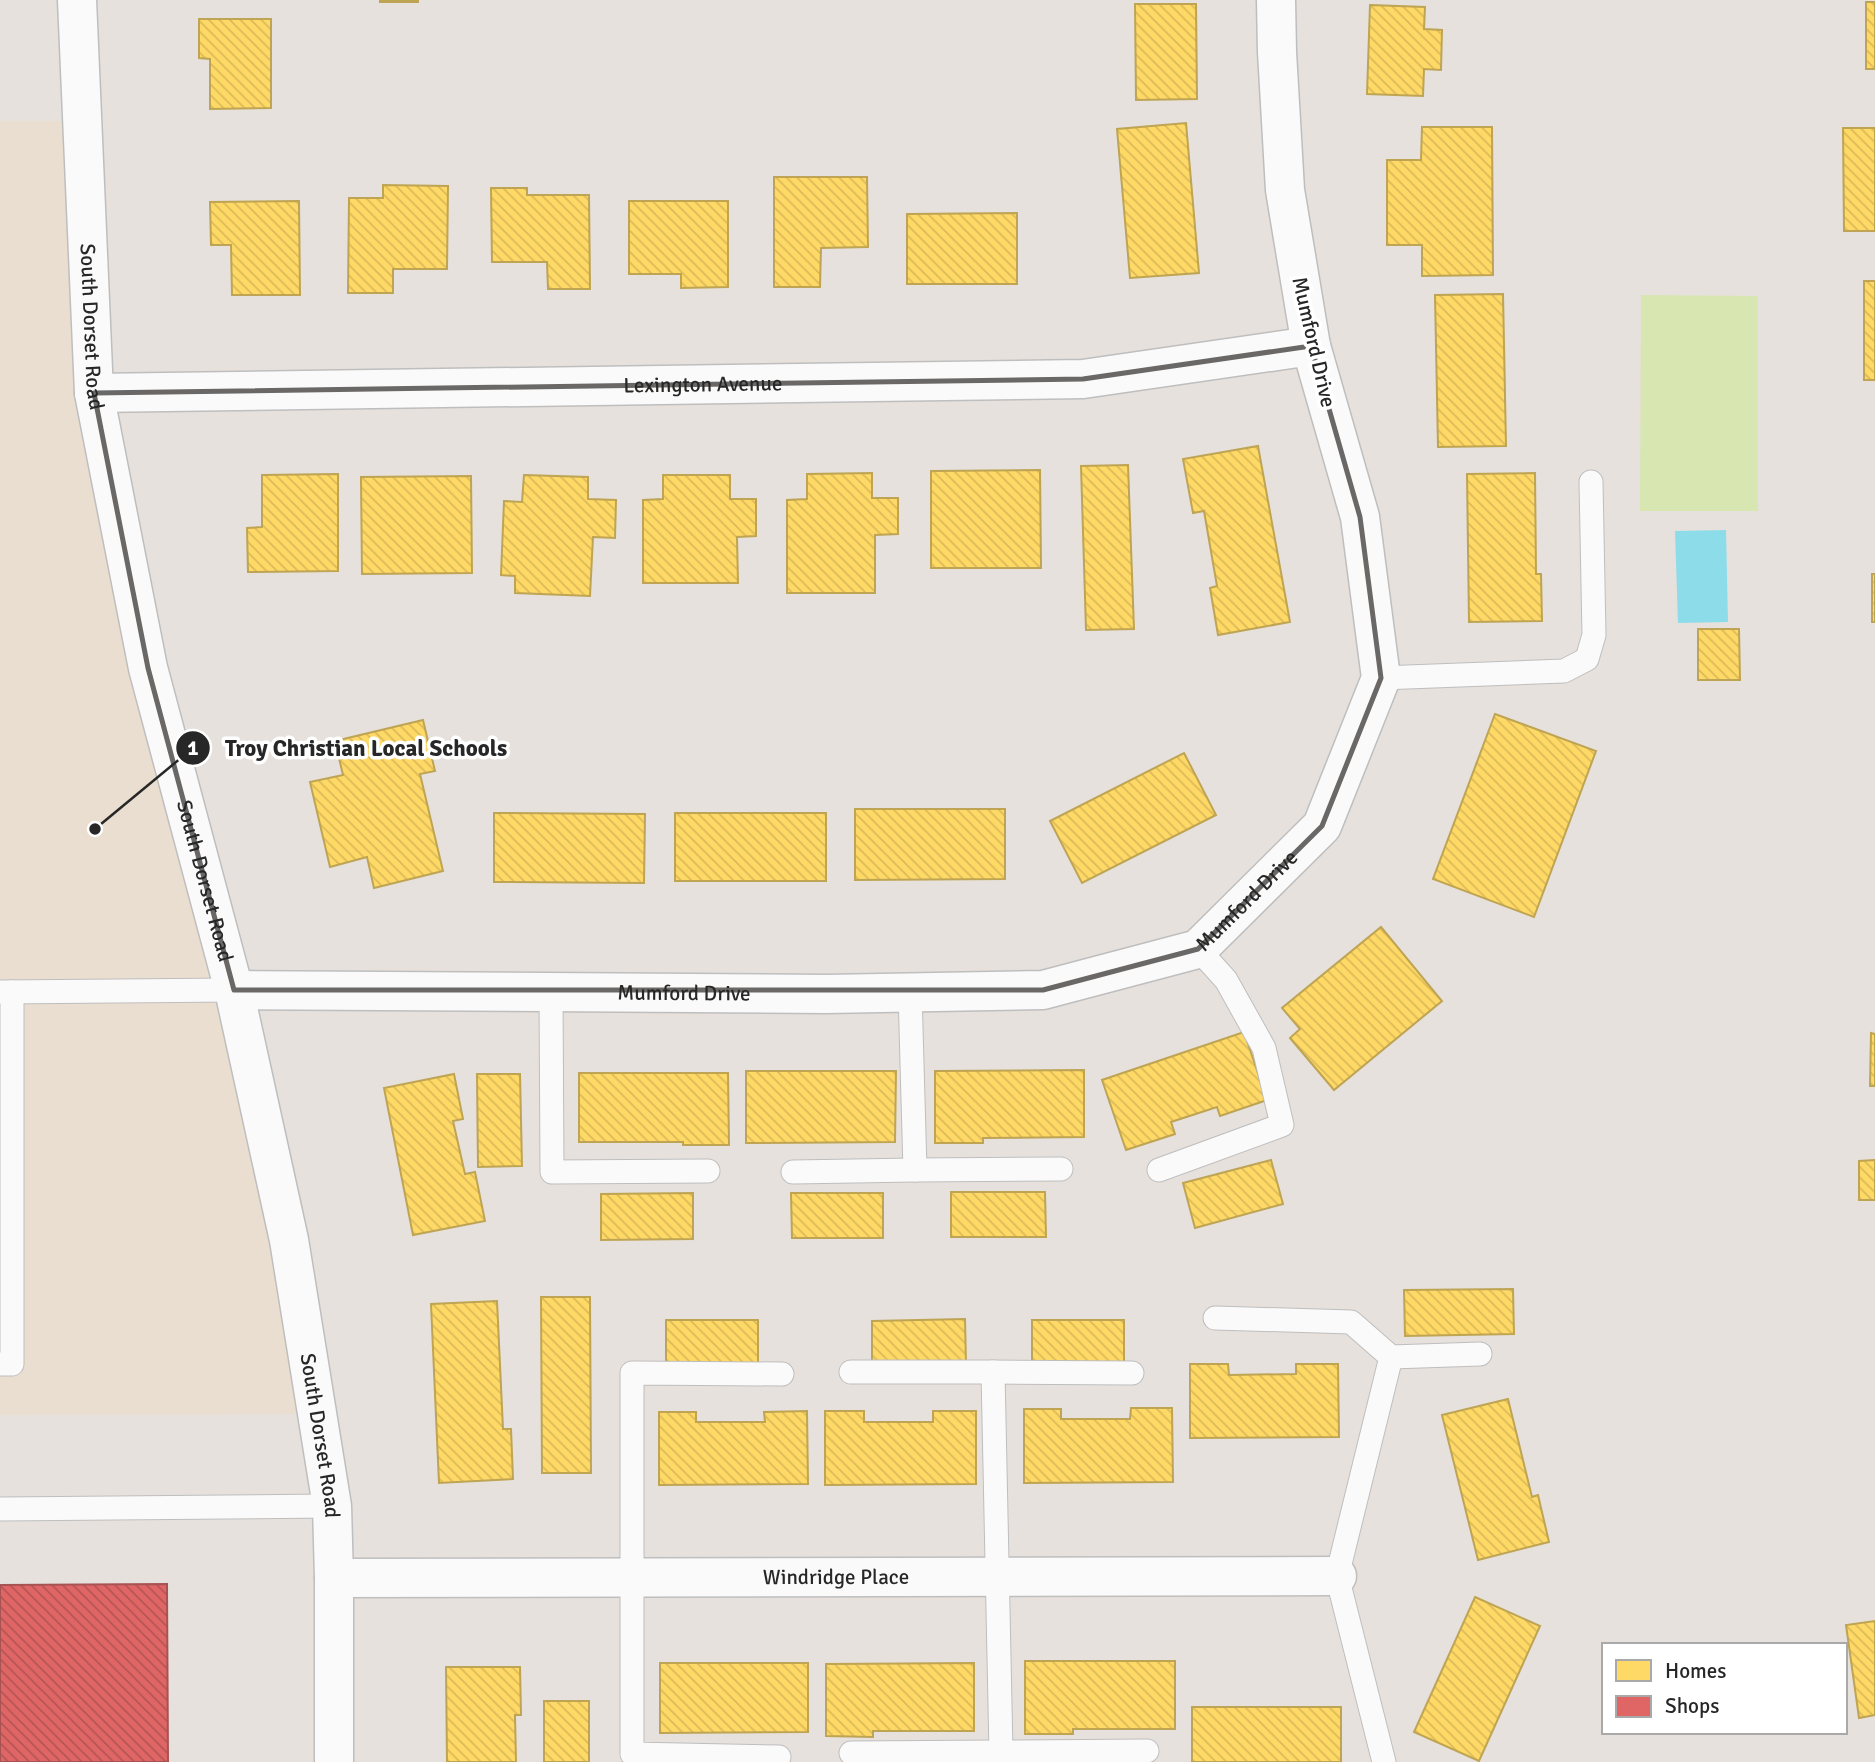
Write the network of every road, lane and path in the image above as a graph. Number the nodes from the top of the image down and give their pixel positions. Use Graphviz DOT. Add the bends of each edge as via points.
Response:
graph roads {
  1 [pos="77,0"];
  2 [pos="1276,0"];
  3 [pos="1311,346"];
  4 [pos="94,393"];
  5 [pos="1591,482"];
  6 [pos="1381,678"];
  7 [pos="1198,949"];
  8 [pos="234,990"];
  9 [pos="6,992"];
  10 [pos="551,992"];
  11 [pos="910,992"];
  12 [pos="1060,1169"];
  13 [pos="915,1170"];
  14 [pos="1159,1170"];
  15 [pos="708,1171"];
  16 [pos="793,1172"];
  17 [pos="1215,1318"];
  18 [pos="1480,1354"];
  19 [pos="1391,1357"];
  20 [pos="0,1364"];
  21 [pos="993,1371"];
  22 [pos="851,1372"];
  23 [pos="1132,1373"];
  24 [pos="782,1374"];
  25 [pos="332,1506"];
  26 [pos="0,1509"];
  27 [pos="996,1576"];
  28 [pos="1337,1576"];
  29 [pos="632,1577"];
  30 [pos="334,1578"];
  31 [pos="1147,1751"];
  32 [pos="1001,1752"];
  33 [pos="851,1753"];
  34 [pos="779,1757"];
  35 [pos="334,1762"];
  36 [pos="1384,1762"];
  1 -- 4 [label="street, South Dorset Road"];
  2 -- 3 [label="street, Mumford Drive" via="1285,190"];
  3 -- 4 [label="street, Lexington Avenue" via="1083,379"];
  3 -- 6 [label="street, Mumford Drive" via="1360,517"];
  4 -- 8 [label="street, South Dorset Road" via="148,668"];
  5 -- 6 [label="lane" via="1594,635 1587,659 1564,671"];
  6 -- 7 [label="street, Mumford Drive" via="1322,826"];
  7 -- 11 [label="street, Mumford Drive" via="1043,990"];
  7 -- 14 [label="lane" via="1226,980 1264,1048 1282,1125"];
  8 -- 9 [label="lane"];
  8 -- 10 [label="street, Mumford Drive"];
  8 -- 25 [label="street, South Dorset Road" via="289,1240"];
  9 -- 20 [label="lane" via="12,1364"];
  10 -- 11 [label="street, Mumford Drive"];
  10 -- 15 [label="lane" via="552,1172"];
  11 -- 13 [label="lane"];
  12 -- 13 [label="lane"];
  13 -- 16 [label="lane"];
  17 -- 19 [label="lane" via="1351,1322"];
  18 -- 19 [label="lane"];
  19 -- 28 [label="lane"];
  21 -- 22 [label="lane"];
  21 -- 23 [label="lane"];
  21 -- 27 [label="lane"];
  24 -- 29 [label="lane" via="632,1373"];
  25 -- 26 [label="lane"];
  25 -- 30 [label="street, South Dorset Road"];
  27 -- 28 [label="street, Windridge Place"];
  27 -- 29 [label="street, Windridge Place"];
  27 -- 32 [label="lane"];
  28 -- 36 [label="lane"];
  29 -- 30 [label="street, Windridge Place"];
  29 -- 34 [label="lane" via="632,1754"];
  30 -- 35 [label="street, South Dorset Road"];
  31 -- 32 [label="lane"];
  32 -- 33 [label="lane"];
}
